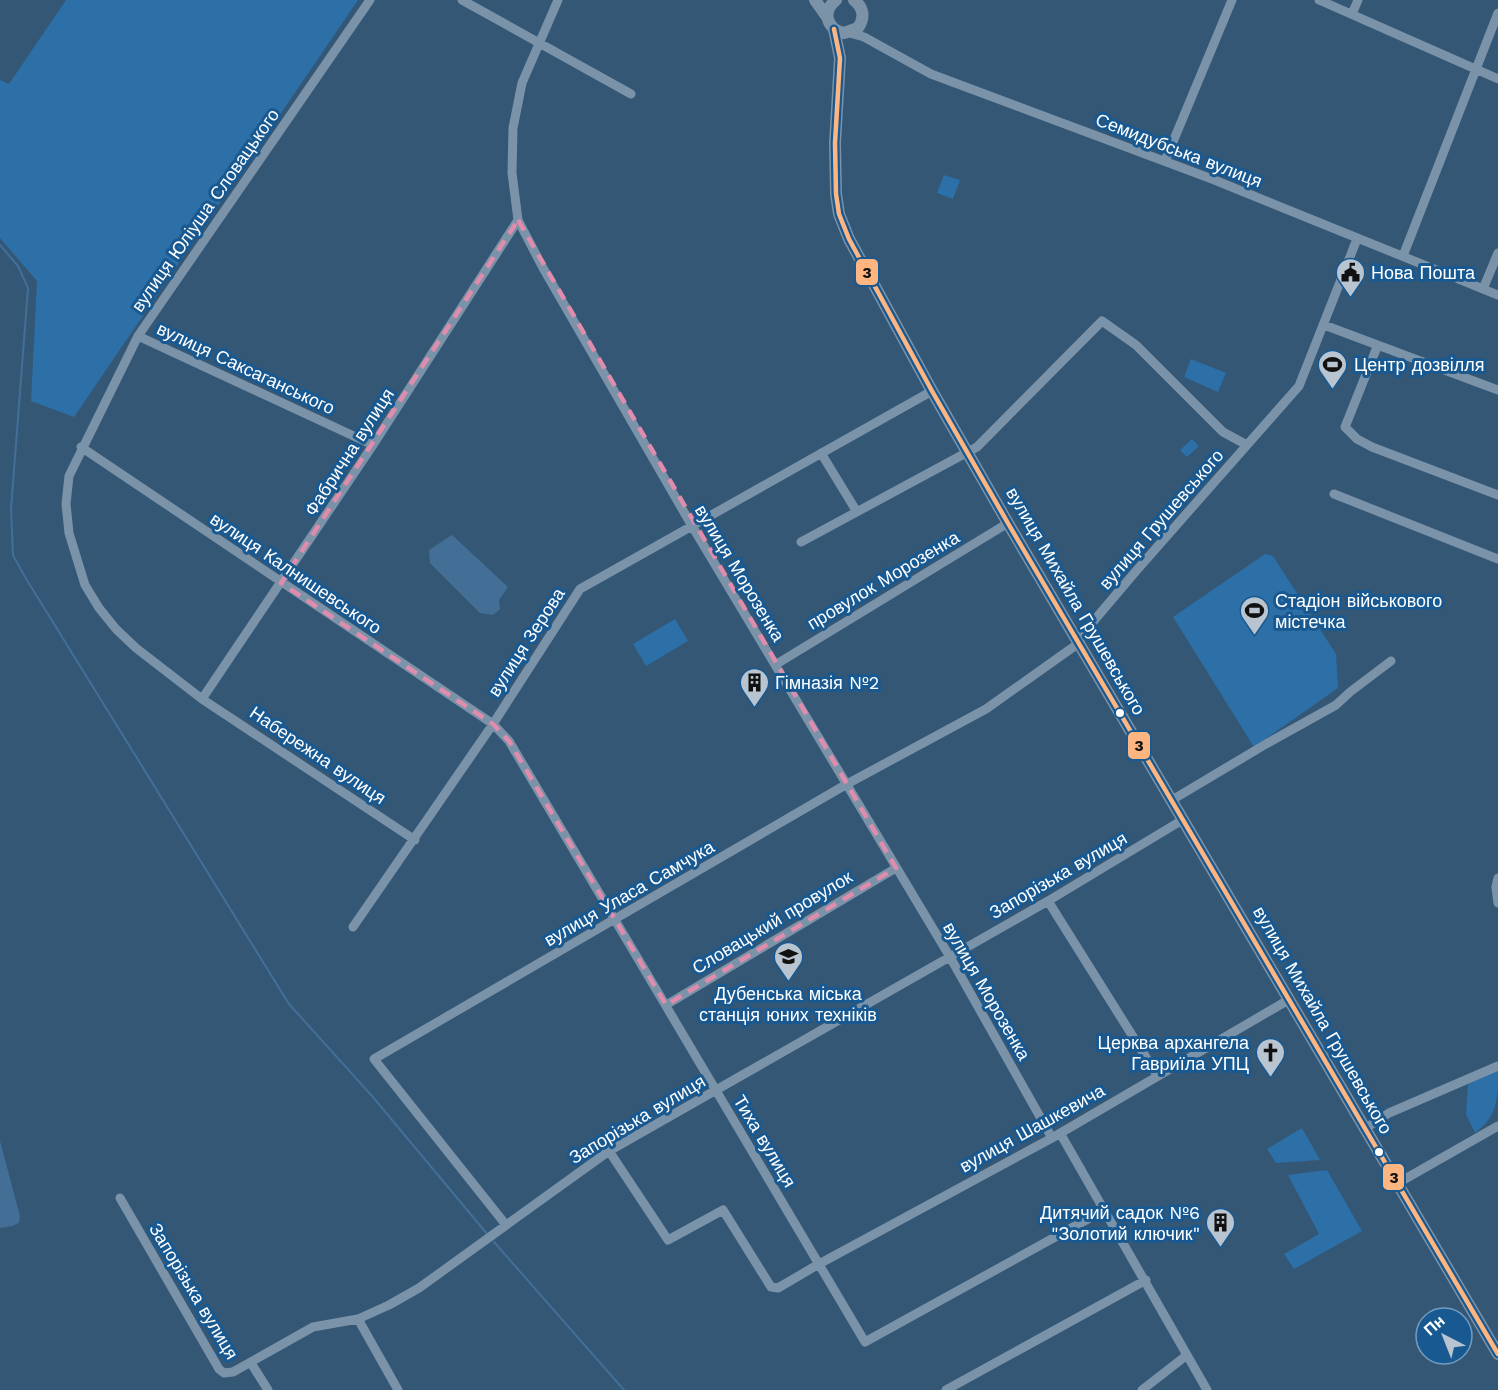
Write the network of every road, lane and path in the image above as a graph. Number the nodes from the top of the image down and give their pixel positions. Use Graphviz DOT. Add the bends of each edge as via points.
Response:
graph roads {
  1 [pos="370,0"];
  2 [pos="462,0"];
  3 [pos="558,0"];
  4 [pos="814,0"];
  5 [pos="836,0"];
  6 [pos="854,0"];
  7 [pos="1232,0"];
  8 [pos="1319,0"];
  9 [pos="1358,0"];
  10 [pos="864,10"];
  11 [pos="1498,13"];
  12 [pos="1352,14"];
  13 [pos="827,16"];
  14 [pos="834,29"];
  15 [pos="850,33"];
  16 [pos="874,42"];
  17 [pos="539,43"];
  18 [pos="840,58"];
  19 [pos="1475,70"];
  20 [pos="1498,79"];
  21 [pos="631,94"];
  22 [pos="1165,161"];
  23 [pos="518,220"];
  24 [pos="1358,239"];
  25 [pos="1498,253"];
  26 [pos="1403,256"];
  27 [pos="1483,289"];
  28 [pos="1498,295"];
  29 [pos="1324,325"];
  30 [pos="138,336"];
  31 [pos="1377,346"];
  32 [pos="1498,390"];
  33 [pos="932,391"];
  34 [pos="373,445"];
  35 [pos="1247,445"];
  36 [pos="81,447"];
  37 [pos="968,452"];
  38 [pos="821,453"];
  39 [pos="1334,494"];
  40 [pos="1498,495"];
  41 [pos="857,512"];
  42 [pos="1008,523"];
  43 [pos="692,526"];
  44 [pos="801,542"];
  45 [pos="1498,559"];
  46 [pos="281,583"];
  47 [pos="1079,643"];
  48 [pos="1391,661"];
  49 [pos="775,665"];
  50 [pos="202,699"];
  51 [pos="493,724"];
  52 [pos="847,784"];
  53 [pos="1172,800"];
  54 [pos="1184,819"];
  55 [pos="415,840"];
  56 [pos="896,868"];
  57 [pos="1498,878"];
  58 [pos="1048,901"];
  59 [pos="1498,903"];
  60 [pos="615,921"];
  61 [pos="353,927"];
  62 [pos="950,957"];
  63 [pos="1290,999"];
  64 [pos="666,1005"];
  65 [pos="1498,1066"];
  66 [pos="1157,1075"];
  67 [pos="716,1091"];
  68 [pos="1498,1126"];
  69 [pos="1366,1128"];
  70 [pos="1056,1135"];
  71 [pos="609,1151"];
  72 [pos="1398,1183"];
  73 [pos="120,1198"];
  74 [pos="1106,1209"];
  75 [pos="506,1225"];
  76 [pos="819,1264"];
  77 [pos="1146,1280"];
  78 [pos="358,1319"];
  79 [pos="1498,1354"];
  80 [pos="1187,1355"];
  81 [pos="251,1363"];
  82 [pos="268,1390"];
  83 [pos="398,1390"];
  84 [pos="946,1390"];
  85 [pos="1142,1390"];
  86 [pos="1207,1390"];
  1 -- 30 [label="street, вулиця Юліуша Словацького"];
  2 -- 17 [label="street"];
  3 -- 17 [label="street, вулиця Морозенка"];
  4 -- 13 [label="main road"];
  5 -- 13 [label="main road"];
  6 -- 10 [label="main road"];
  7 -- 22 [label="street"];
  8 -- 12 [label="street"];
  9 -- 12 [label="street"];
  10 -- 15 [label="main road" via="858,28"];
  10 -- 16 [label="street"];
  11 -- 19 [label="street"];
  12 -- 19 [label="street"];
  13 -- 14 [label="main road, вулиця Михайла Грушевського"];
  14 -- 15 [label="main road"];
  14 -- 18 [label="main road, вулиця Михайла Грушевського"];
  15 -- 16 [label="street, Семидубська вулиця"];
  15 -- 18 [label="main road, вулиця Михайла Грушевського"];
  16 -- 22 [label="street, Семидубська вулиця" via="932,74"];
  17 -- 21 [label="street"];
  17 -- 23 [label="street, вулиця Морозенка" via="522,83 513,128 512,173"];
  18 -- 33 [label="main road, вулиця Михайла Грушевського" via="835,143 839,214"];
  19 -- 20 [label="street"];
  19 -- 26 [label="street"];
  22 -- 24 [label="street, Семидубська вулиця"];
  23 -- 34 [label="street, Фабрична вулиця"];
  23 -- 43 [label="street, вулиця Морозенка"];
  24 -- 26 [label="street, Семидубська вулиця"];
  24 -- 29 [label="street, вулиця Грушевського"];
  25 -- 27 [label="street"];
  26 -- 27 [label="street, Семидубська вулиця"];
  27 -- 28 [label="street, Семидубська вулиця"];
  29 -- 31 [label="street"];
  29 -- 35 [label="street, вулиця Грушевського" via="1299,386"];
  30 -- 34 [label="street, вулиця Саксаганського"];
  30 -- 36 [label="street, вулиця Юліуша Словацького"];
  31 -- 32 [label="street"];
  31 -- 40 [label="street" via="1345,427 1372,447"];
  33 -- 37 [label="main road, вулиця Михайла Грушевського"];
  33 -- 38 [label="street, вулиця Зерова"];
  34 -- 46 [label="street, Фабрична вулиця"];
  35 -- 37 [label="street, вулиця Грушевського" via="1223,432 1136,345 1102,321"];
  35 -- 47 [label="street, вулиця Грушевського" via="1136,571"];
  36 -- 46 [label="street, вулиця Калнишевського"];
  36 -- 50 [label="street, вулиця Юліуша Словацького" via="69,476 66,504 69,532 85,585 116,629"];
  37 -- 41 [label="street"];
  37 -- 42 [label="main road, вулиця Михайла Грушевського"];
  38 -- 41 [label="street"];
  38 -- 43 [label="street, вулиця Зерова"];
  39 -- 45 [label="street"];
  41 -- 44 [label="street"];
  42 -- 47 [label="main road, вулиця Михайла Грушевського"];
  42 -- 49 [label="street, провулок Морозенка"];
  43 -- 49 [label="street, вулиця Морозенка"];
  43 -- 51 [label="street, вулиця Зерова" via="580,589"];
  46 -- 50 [label="street, Фабрична вулиця"];
  46 -- 51 [label="street, вулиця Калнишевського"];
  47 -- 52 [label="street, вулиця Уласа Самчука" via="986,709"];
  47 -- 53 [label="main road, вулиця Михайла Грушевського"];
  48 -- 53 [label="street" via="1336,705"];
  49 -- 52 [label="street, вулиця Морозенка"];
  50 -- 55 [label="street, Набережна вулиця"];
  51 -- 55 [label="street, вулиця Зерова"];
  51 -- 60 [label="street, Тиха вулиця" via="510,741"];
  52 -- 56 [label="street, вулиця Морозенка"];
  52 -- 60 [label="street, вулиця Уласа Самчука"];
  53 -- 54 [label="main road, вулиця Михайла Грушевського"];
  54 -- 58 [label="street, Запорізька вулиця"];
  54 -- 63 [label="main road, вулиця Михайла Грушевського"];
  55 -- 61 [label="street, вулиця Зерова"];
  56 -- 62 [label="street, вулиця Морозенка"];
  56 -- 64 [label="street, Словацький провулок"];
  57 -- 59 [label="street"];
  58 -- 62 [label="street, Запорізька вулиця"];
  58 -- 66 [label="street"];
  60 -- 64 [label="street, Тиха вулиця"];
  60 -- 75 [label="street, вулиця Уласа Самчука" via="374,1059"];
  62 -- 67 [label="street, Запорізька вулиця"];
  62 -- 70 [label="street, вулиця Морозенка"];
  63 -- 66 [label="street, вулиця Шашкевича"];
  63 -- 69 [label="main road, вулиця Михайла Грушевського"];
  64 -- 67 [label="street, Тиха вулиця"];
  65 -- 69 [label="street" via="1389,1113"];
  66 -- 70 [label="street, вулиця Шашкевича"];
  67 -- 71 [label="street, Запорізька вулиця"];
  67 -- 76 [label="street, Тиха вулиця"];
  68 -- 72 [label="street"];
  69 -- 72 [label="main road, вулиця Михайла Грушевського"];
  70 -- 74 [label="street, вулиця Морозенка"];
  70 -- 76 [label="street, вулиця Шашкевича"];
  71 -- 75 [label="street, Запорізька вулиця"];
  71 -- 76 [label="street, вулиця Шашкевича" via="668,1240 723,1210 771,1287 778,1288"];
  72 -- 79 [label="main road, вулиця Михайла Грушевського"];
  73 -- 81 [label="street, Запорізька вулиця" via="219,1369 228,1374"];
  74 -- 76 [label="street, Тиха вулиця" via="865,1342"];
  74 -- 77 [label="street, вулиця Морозенка"];
  75 -- 78 [label="street, Запорізька вулиця" via="419,1288"];
  77 -- 80 [label="street, вулиця Морозенка"];
  77 -- 84 [label="street"];
  78 -- 81 [label="street, Запорізька вулиця" via="313,1327"];
  78 -- 83 [label="street"];
  80 -- 85 [label="street"];
  80 -- 86 [label="street, вулиця Морозенка"];
  81 -- 82 [label="street"];
}
